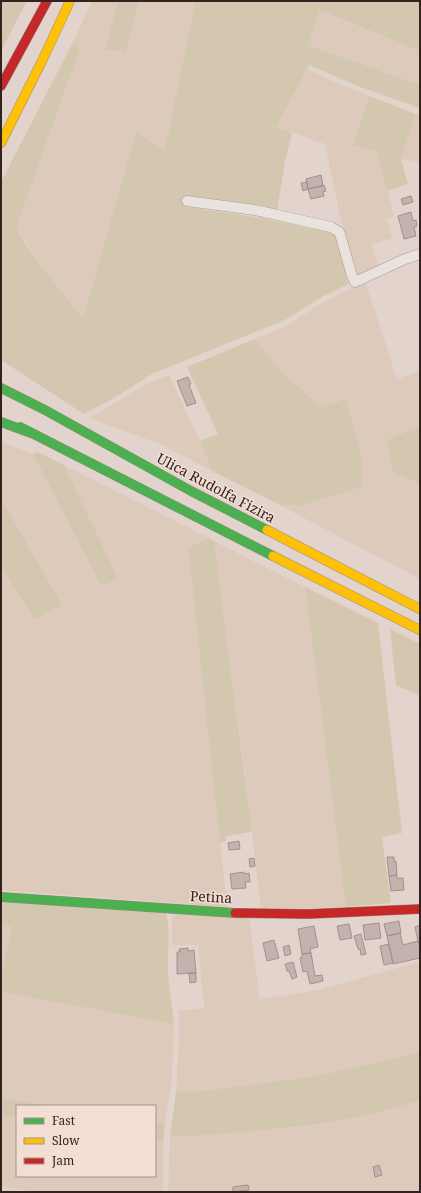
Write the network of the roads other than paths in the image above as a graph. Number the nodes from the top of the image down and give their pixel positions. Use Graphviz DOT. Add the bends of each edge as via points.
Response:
graph roads {
  1 [pos="47,1"];
  2 [pos="70,1"];
  3 [pos="1,86"];
  4 [pos="1,143"];
  5 [pos="187,201"];
  6 [pos="420,254"];
  7 [pos="1,388"];
  8 [pos="1,417"];
  9 [pos="1,422"];
  10 [pos="31,433"];
  11 [pos="420,610"];
  12 [pos="420,630"];
  13 [pos="1,897"];
  14 [pos="420,909"];
  1 -- 3 [label="main road"];
  2 -- 4 [label="main road"];
  5 -- 6 [label="street" via="248,209 331,227 340,234 355,282"];
  7 -- 11 [label="main road, Ulica Rudolfa Fizira" via="190,491"];
  8 -- 10 [label="main road"];
  9 -- 10 [label="main road"];
  10 -- 12 [label="main road"];
  13 -- 14 [label="main road, Petina" via="271,914"];
}
